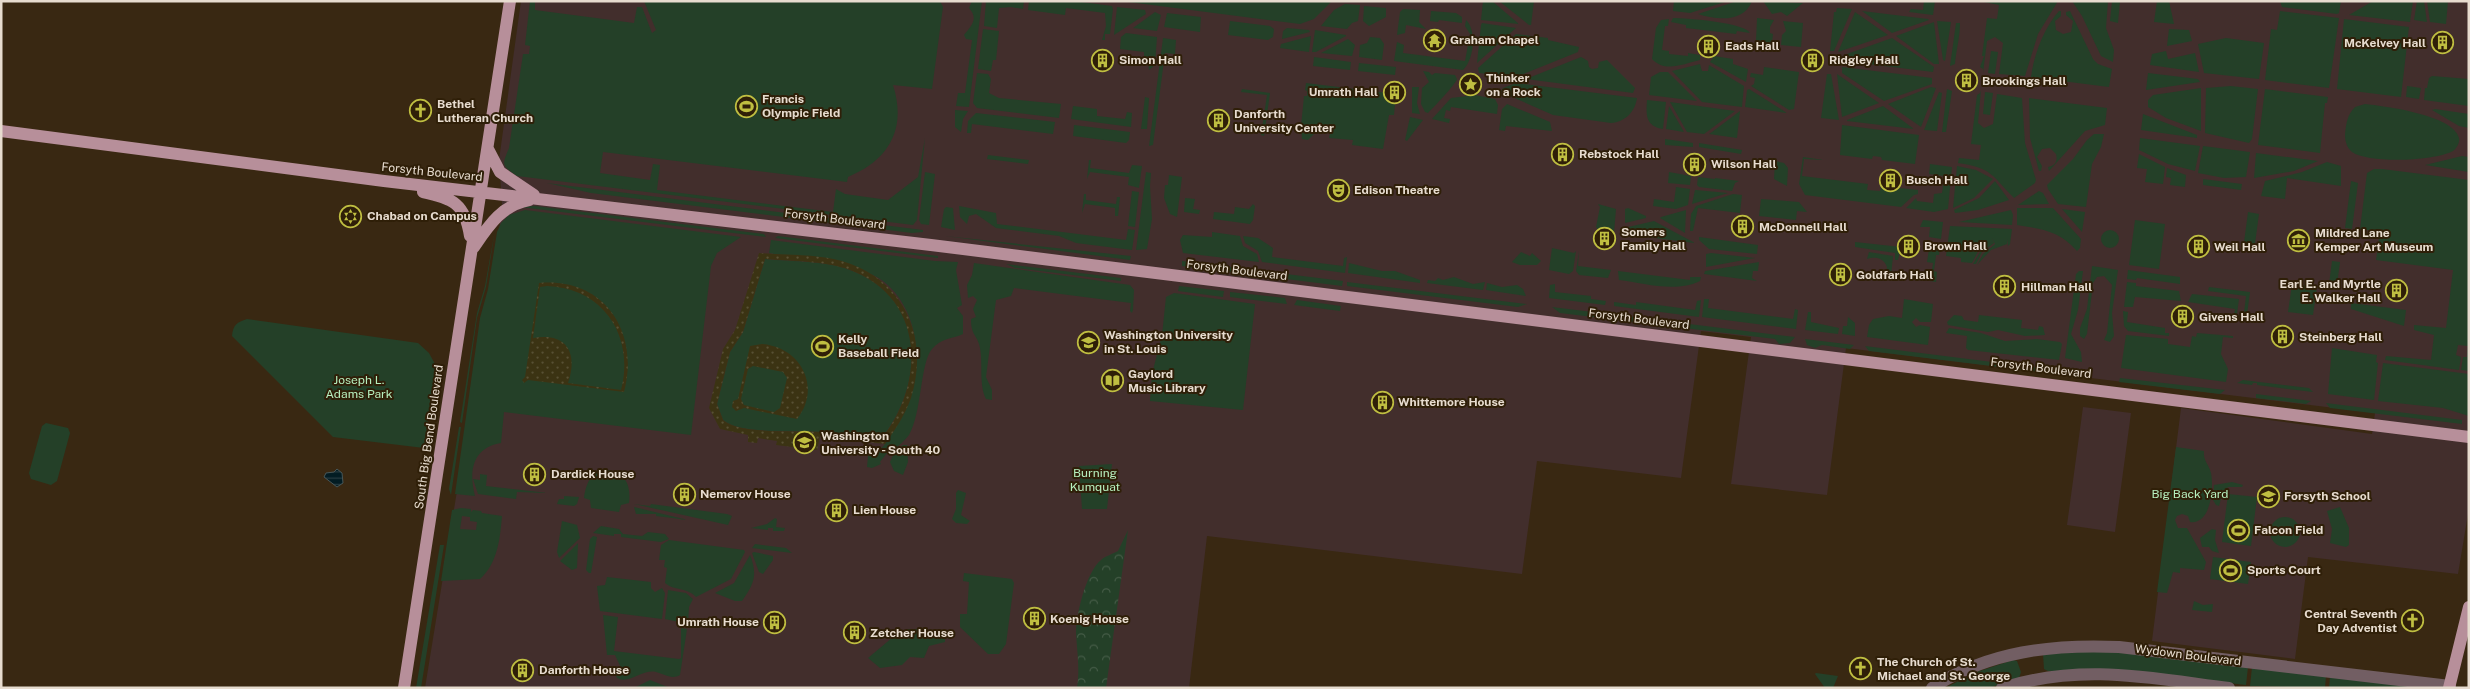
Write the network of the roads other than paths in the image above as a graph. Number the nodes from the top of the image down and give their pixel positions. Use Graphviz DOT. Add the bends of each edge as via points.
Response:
graph roads {
  1 [pos="510,1"];
  2 [pos="1,131"];
  3 [pos="488,149"];
  4 [pos="384,181"];
  5 [pos="481,191"];
  6 [pos="539,198"];
  7 [pos="472,250"];
  8 [pos="2469,437"];
  9 [pos="2469,608"];
  10 [pos="2450,687"];
  11 [pos="404,688"];
  12 [pos="1932,688"];
  13 [pos="2002,688"];
  14 [pos="2229,688"];
  1 -- 3 [label="main road, South Big Bend Boulevard"];
  2 -- 4 [label="main road, Forsyth Boulevard"];
  3 -- 5 [label="main road, South Big Bend Boulevard"];
  3 -- 6 [label="main road" via="500,172"];
  4 -- 5 [label="main road, Forsyth Boulevard"];
  4 -- 7 [label="main road" via="451,200 460,207 467,220"];
  5 -- 6 [label="main road, Forsyth Boulevard"];
  5 -- 7 [label="main road, South Big Bend Boulevard"];
  6 -- 7 [label="main road" via="514,203 505,209"];
  6 -- 8 [label="main road, Forsyth Boulevard"];
  7 -- 11 [label="main road, South Big Bend Boulevard"];
  9 -- 10 [label="main road"];
  10 -- 12 [label="street, Wydown Boulevard" via="2119,646 2070,646 2028,650 1985,662"];
  13 -- 14 [label="street" via="2033,678 2089,673"];
}
